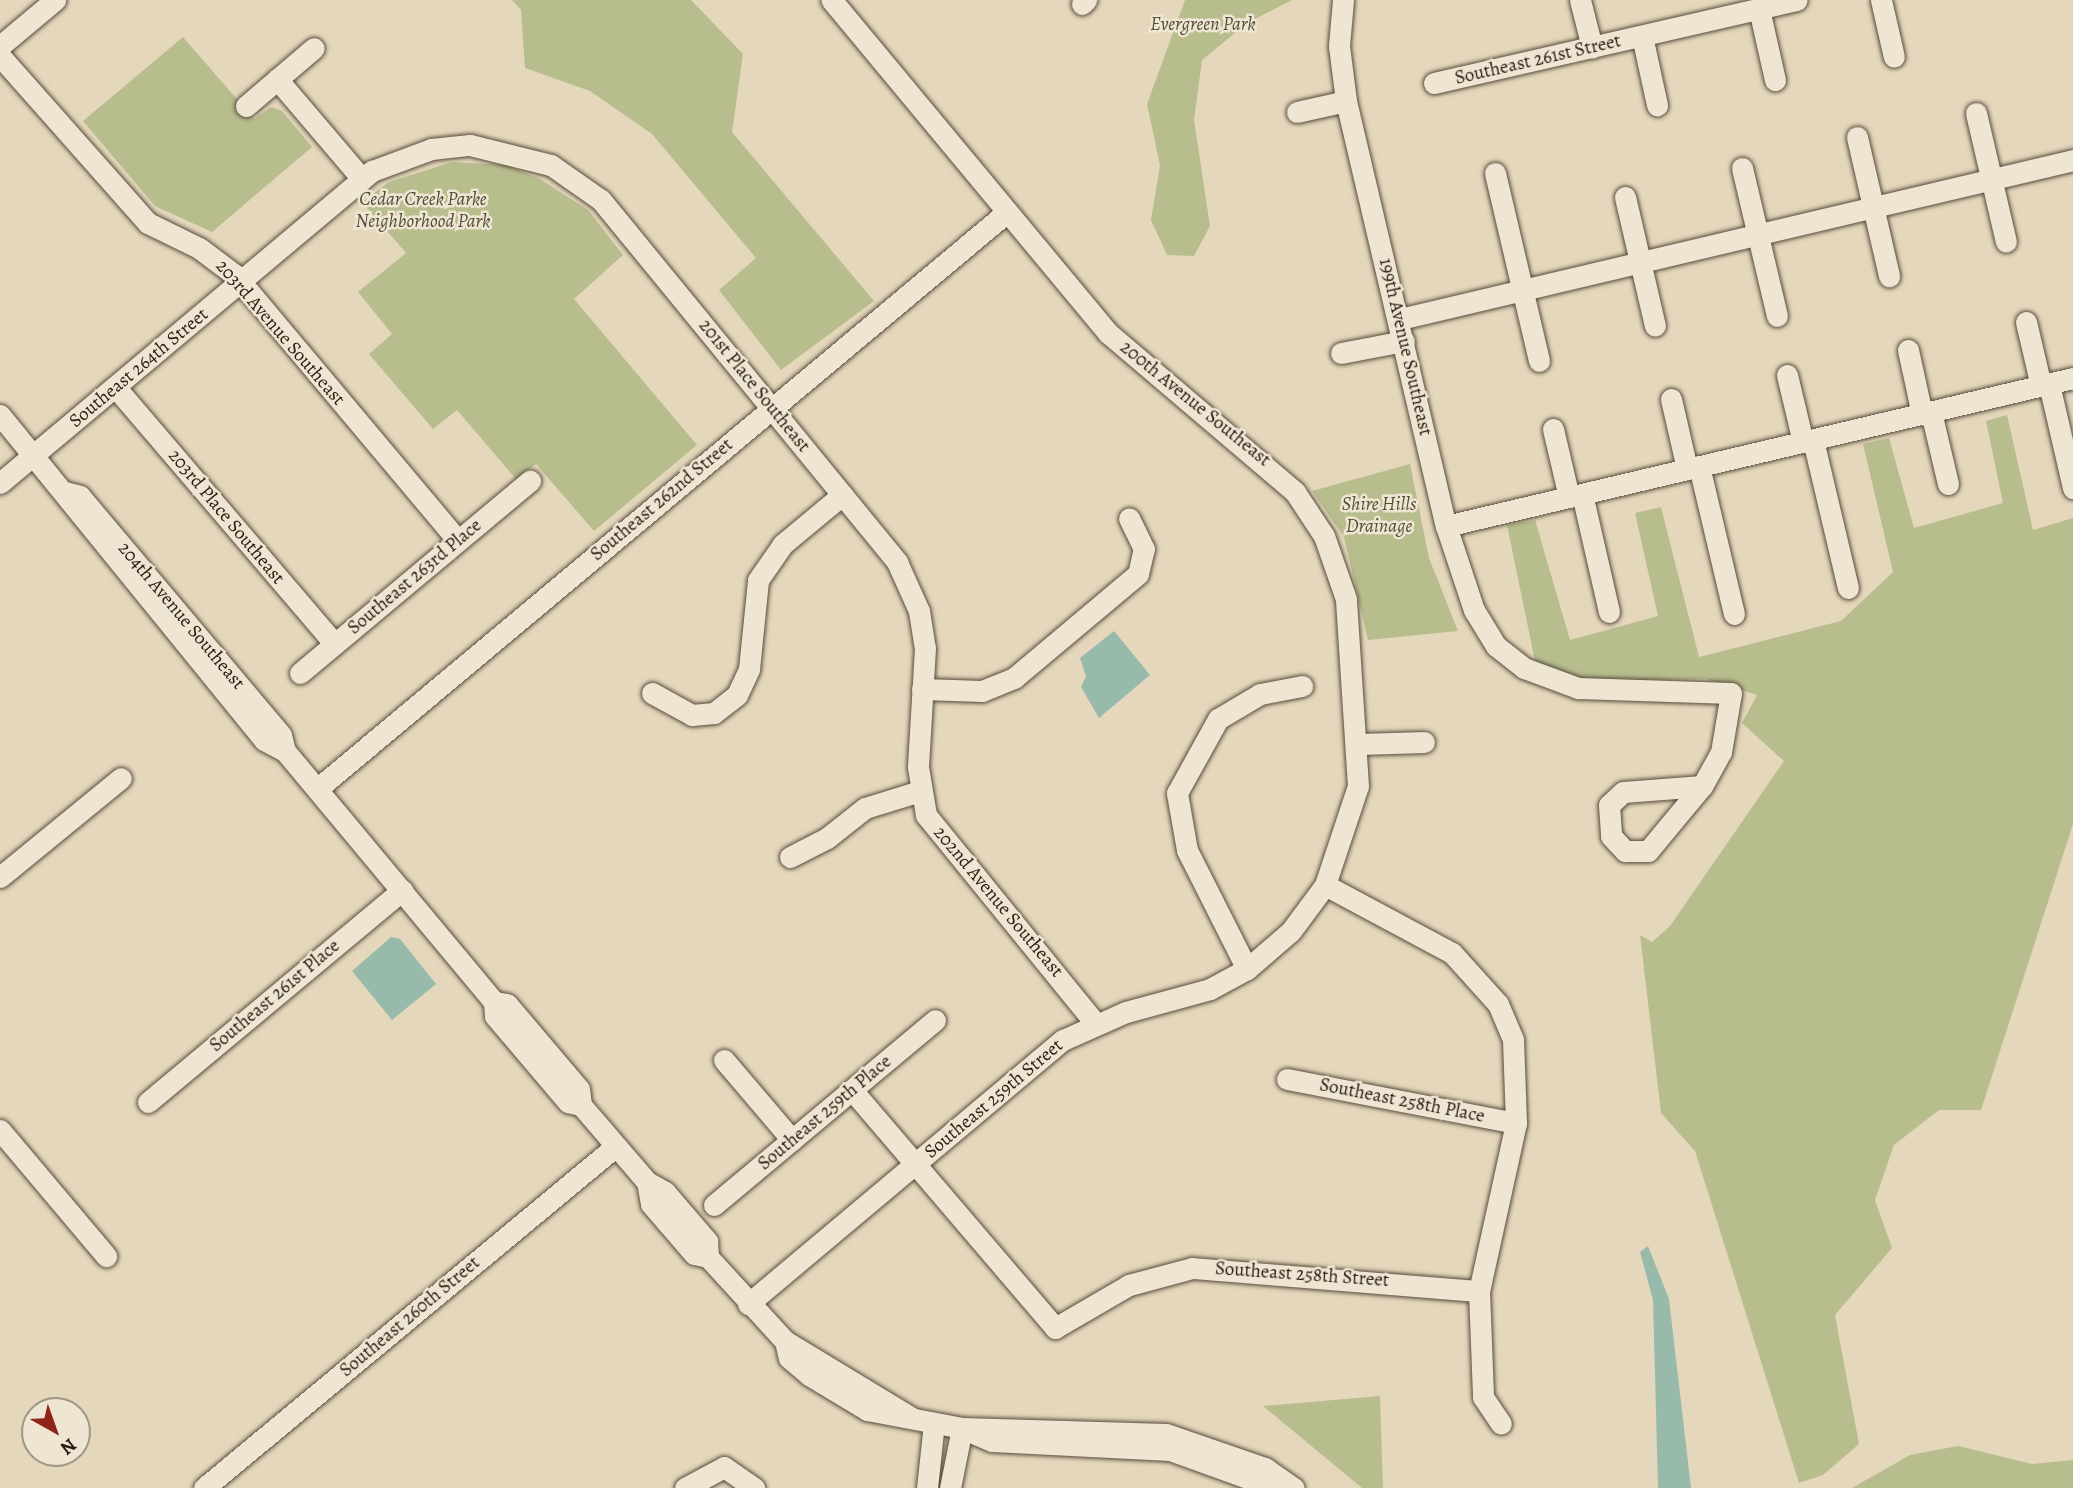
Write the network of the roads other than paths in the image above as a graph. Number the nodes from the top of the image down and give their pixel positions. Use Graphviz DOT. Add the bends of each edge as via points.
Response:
graph roads {
  1 [pos="55,0"];
  2 [pos="832,0"];
  3 [pos="1580,0"];
  4 [pos="1797,0"];
  5 [pos="1881,0"];
  6 [pos="1343,2"];
  7 [pos="1713,9"];
  8 [pos="1759,9"];
  9 [pos="1642,36"];
  10 [pos="0,46"];
  11 [pos="1592,47"];
  12 [pos="314,48"];
  13 [pos="0,56"];
  14 [pos="1894,57"];
  15 [pos="277,79"];
  16 [pos="1775,80"];
  17 [pos="1434,83"];
  18 [pos="1346,101"];
  19 [pos="1657,104"];
  20 [pos="246,106"];
  21 [pos="1297,112"];
  22 [pos="1976,113"];
  23 [pos="1857,138"];
  24 [pos="495,148"];
  25 [pos="2073,160"];
  26 [pos="1742,168"];
  27 [pos="1495,173"];
  28 [pos="362,179"];
  29 [pos="1992,179"];
  30 [pos="1625,197"];
  31 [pos="1873,207"];
  32 [pos="1007,212"];
  33 [pos="1758,235"];
  34 [pos="2006,242"];
  35 [pos="1640,262"];
  36 [pos="1889,276"];
  37 [pos="240,282"];
  38 [pos="1522,290"];
  39 [pos="1777,316"];
  40 [pos="1400,319"];
  41 [pos="2026,322"];
  42 [pos="1655,326"];
  43 [pos="1404,341"];
  44 [pos="1908,350"];
  45 [pos="1341,353"];
  46 [pos="1539,361"];
  47 [pos="1787,375"];
  48 [pos="2073,378"];
  49 [pos="2045,385"];
  50 [pos="117,389"];
  51 [pos="1671,399"];
  52 [pos="772,408"];
  53 [pos="1927,413"];
  54 [pos="0,415"];
  55 [pos="1553,429"];
  56 [pos="1808,441"];
  57 [pos="34,455"];
  58 [pos="1693,468"];
  59 [pos="530,481"];
  60 [pos="0,482"];
  61 [pos="1948,484"];
  62 [pos="2073,488"];
  63 [pos="842,495"];
  64 [pos="1575,496"];
  65 [pos="1129,518"];
  66 [pos="1446,526"];
  67 [pos="458,541"];
  68 [pos="1848,588"];
  69 [pos="1609,612"];
  70 [pos="1734,614"];
  71 [pos="335,644"];
  72 [pos="300,673"];
  73 [pos="1302,686"];
  74 [pos="922,690"];
  75 [pos="652,693"];
  76 [pos="1424,742"];
  77 [pos="1360,744"];
  78 [pos="121,778"];
  79 [pos="1702,786"];
  80 [pos="317,789"];
  81 [pos="920,792"];
  82 [pos="790,857"];
  83 [pos="0,877"];
  84 [pos="1325,885"];
  85 [pos="402,890"];
  86 [pos="1247,969"];
  87 [pos="935,1020"];
  88 [pos="1095,1023"];
  89 [pos="724,1060"];
  90 [pos="1287,1079"];
  91 [pos="852,1090"];
  92 [pos="148,1102"];
  93 [pos="1516,1124"];
  94 [pos="0,1130"];
  95 [pos="792,1140"];
  96 [pos="616,1146"];
  97 [pos="915,1165"];
  98 [pos="715,1205"];
  99 [pos="106,1256"];
  100 [pos="1479,1291"];
  101 [pos="748,1304"];
  102 [pos="934,1423"];
  103 [pos="1502,1424"];
  104 [pos="962,1428"];
  105 [pos="204,1488"];
  106 [pos="685,1488"];
  107 [pos="754,1488"];
  108 [pos="927,1488"];
  109 [pos="950,1488"];
  110 [pos="1275,1488"];
  111 [pos="1294,1488"];
  1 -- 10 [label="street"];
  2 -- 32 [label="street, 200th Avenue Southeast"];
  3 -- 11 [label="street"];
  4 -- 8 [label="street, Southeast 261st Street"];
  5 -- 14 [label="street"];
  6 -- 18 [label="street, 199th Avenue Southeast"];
  7 -- 8 [label="street, Southeast 261st Street"];
  7 -- 9 [label="street, Southeast 261st Street"];
  8 -- 16 [label="street"];
  9 -- 11 [label="street, Southeast 261st Street"];
  9 -- 19 [label="street, Southeast 261st Street"];
  11 -- 17 [label="street, Southeast 261st Street"];
  12 -- 15 [label="street"];
  13 -- 37 [label="street, 203rd Avenue Southeast" via="139,215 221,261"];
  15 -- 20 [label="street"];
  15 -- 28 [label="street"];
  18 -- 21 [label="street"];
  18 -- 40 [label="street, 199th Avenue Southeast"];
  22 -- 29 [label="street"];
  23 -- 31 [label="street"];
  24 -- 28 [label="street, Southeast 264th Street" via="431,149"];
  24 -- 52 [label="street, 201st Place Southeast" via="551,165 590,190"];
  25 -- 29 [label="street"];
  26 -- 33 [label="street"];
  27 -- 38 [label="street"];
  28 -- 37 [label="street, Southeast 264th Street"];
  29 -- 31 [label="street"];
  29 -- 34 [label="street"];
  30 -- 35 [label="street"];
  31 -- 33 [label="street"];
  31 -- 36 [label="street"];
  32 -- 52 [label="street, Southeast 262nd Street"];
  32 -- 77 [label="street, 200th Avenue Southeast" via="1128,352 1275,469 1300,499 1341,577"];
  33 -- 35 [label="street"];
  33 -- 39 [label="street"];
  35 -- 38 [label="street"];
  35 -- 42 [label="street"];
  37 -- 50 [label="street, Southeast 264th Street"];
  37 -- 67 [label="street, 203rd Avenue Southeast"];
  38 -- 40 [label="street"];
  38 -- 46 [label="street"];
  40 -- 43 [label="street, 199th Avenue Southeast"];
  41 -- 49 [label="street"];
  43 -- 45 [label="street"];
  43 -- 66 [label="street, 199th Avenue Southeast"];
  44 -- 53 [label="street"];
  47 -- 56 [label="street"];
  48 -- 49 [label="street"];
  49 -- 53 [label="street"];
  49 -- 62 [label="street"];
  50 -- 57 [label="street, Southeast 264th Street"];
  50 -- 71 [label="street, 203rd Place Southeast"];
  51 -- 58 [label="street"];
  52 -- 63 [label="street, 201st Place Southeast"];
  52 -- 80 [label="street, Southeast 262nd Street"];
  53 -- 56 [label="street"];
  53 -- 61 [label="street"];
  54 -- 57 [label="street, 204th Avenue Southeast"];
  55 -- 64 [label="street"];
  56 -- 58 [label="street"];
  56 -- 68 [label="street"];
  57 -- 60 [label="street, Southeast 264th Street"];
  57 -- 80 [label="street, 204th Avenue Southeast" via="65,492 69,506 264,740 285,751"];
  58 -- 64 [label="street"];
  58 -- 70 [label="street"];
  59 -- 67 [label="street, Southeast 263rd Place"];
  63 -- 74 [label="street, 201st Place Southeast" via="911,587 925,648"];
  63 -- 75 [label="street" via="783,544 762,573 752,608 749,669 737,695 714,713 692,715"];
  64 -- 66 [label="street"];
  64 -- 69 [label="street"];
  65 -- 74 [label="street" via="1144,549 1138,574 1014,678 982,691"];
  66 -- 79 [label="street, 199th Avenue Southeast" via="1474,610 1496,646 1524,668 1578,688 1731,693 1721,752"];
  67 -- 71 [label="street, Southeast 263rd Place"];
  71 -- 72 [label="street, Southeast 263rd Place"];
  73 -- 86 [label="street" via="1260,694 1218,719 1177,793 1186,850"];
  74 -- 81 [label="street, 202nd Avenue Southeast"];
  76 -- 77 [label="street"];
  77 -- 84 [label="street, 200th Avenue Southeast" via="1353,809"];
  78 -- 83 [label="street"];
  80 -- 85 [label="street, 204th Avenue Southeast"];
  81 -- 82 [label="street" via="864,808 827,838"];
  81 -- 88 [label="street, 202nd Avenue Southeast" via="939,835"];
  84 -- 86 [label="street, Southeast 259th Street" via="1291,931"];
  84 -- 93 [label="street" via="1430,939 1478,978 1498,1004 1513,1040"];
  85 -- 92 [label="street, Southeast 261st Place"];
  85 -- 96 [label="street, 204th Avenue Southeast" via="494,1002 495,1016 568,1102 581,1105"];
  86 -- 88 [label="street, Southeast 259th Street" via="1210,989"];
  87 -- 91 [label="street, Southeast 259th Place"];
  88 -- 97 [label="street, Southeast 259th Street" via="1038,1059"];
  89 -- 95 [label="street"];
  90 -- 93 [label="street, Southeast 258th Place"];
  91 -- 95 [label="street, Southeast 259th Place"];
  91 -- 97 [label="street"];
  93 -- 100 [label="street"];
  94 -- 99 [label="street"];
  95 -- 98 [label="street, Southeast 259th Place"];
  96 -- 101 [label="street, 204th Avenue Southeast" via="647,1182 665,1192 707,1241 708,1256"];
  96 -- 105 [label="street, Southeast 260th Street"];
  97 -- 100 [label="street, Southeast 258th Street" via="1055,1328 1129,1285 1192,1268"];
  97 -- 101 [label="street, Southeast 259th Street"];
  100 -- 103 [label="street" via="1483,1397"];
  101 -- 102 [label="street, 204th Avenue Southeast" via="785,1341 912,1418"];
  102 -- 104 [label="street, 204th Avenue Southeast"];
  102 -- 108 [label="street"];
  104 -- 109 [label="street"];
  104 -- 110 [label="street, 204th Avenue Southeast" via="992,1440 1170,1450"];
  104 -- 111 [label="street, 204th Avenue Southeast" via="1166,1434 1265,1468"];
  106 -- 107 [label="street" via="724,1466"];
}
